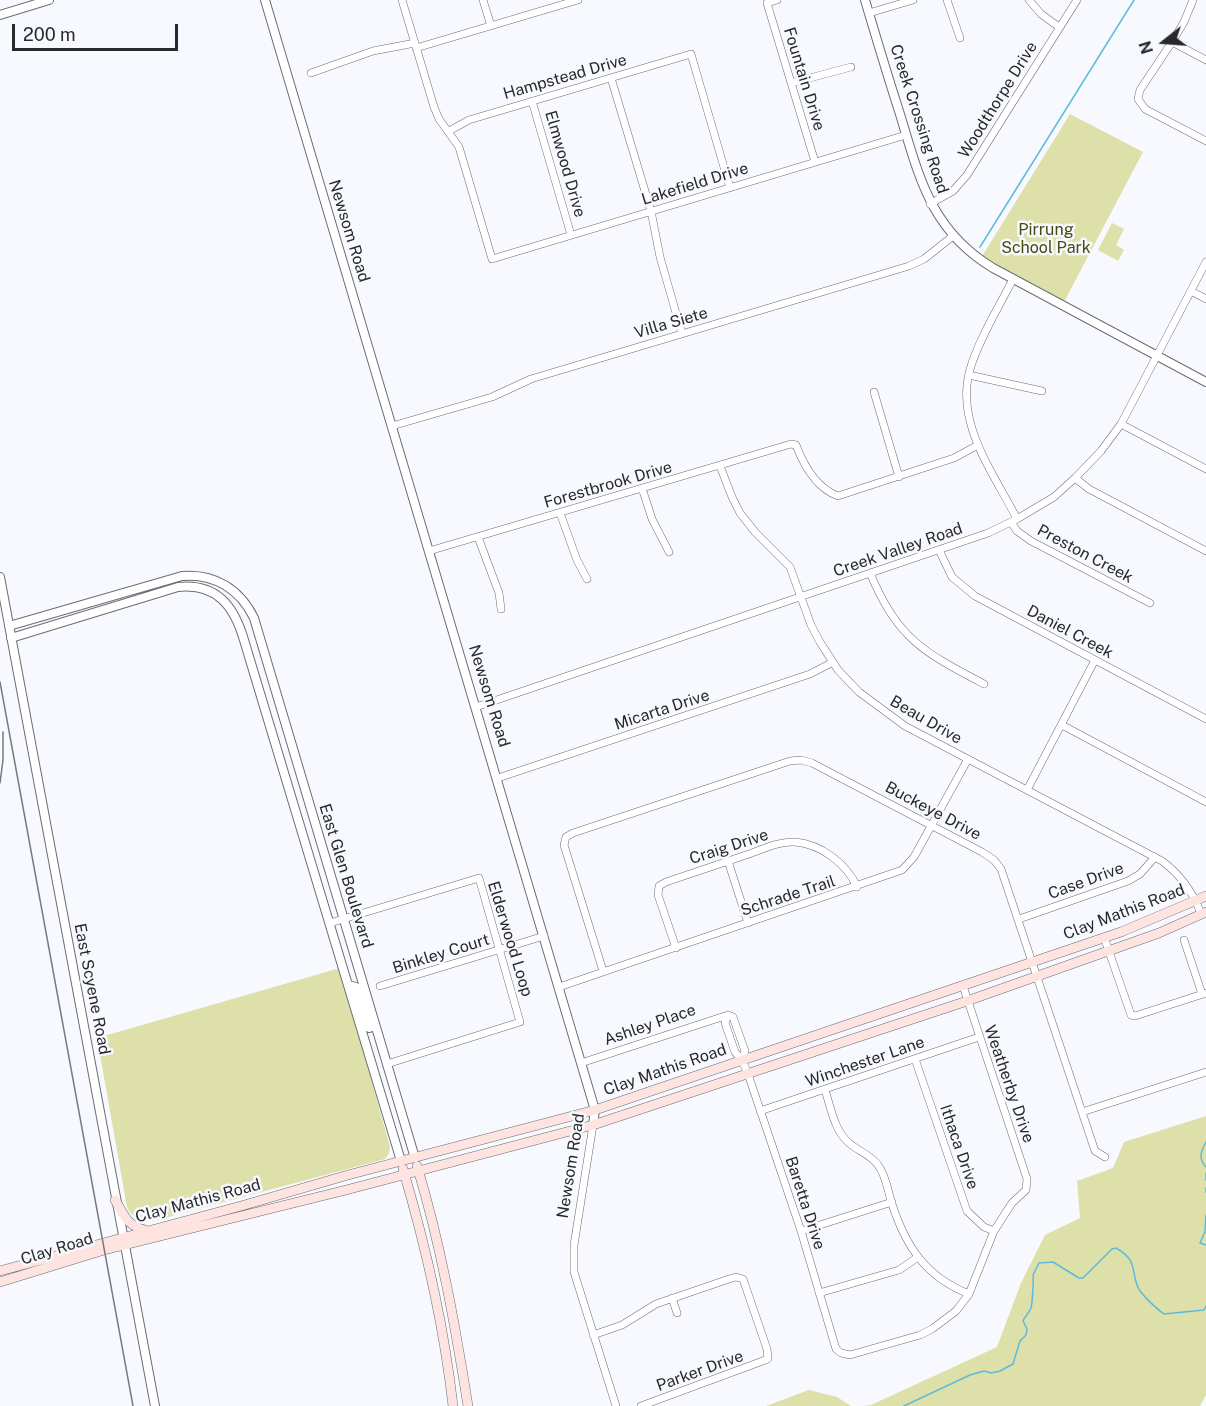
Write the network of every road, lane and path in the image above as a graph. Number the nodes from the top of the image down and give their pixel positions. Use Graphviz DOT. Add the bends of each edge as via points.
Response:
graph roads {
  1 [pos="49,0"];
  2 [pos="265,0"];
  3 [pos="402,0"];
  4 [pos="483,0"];
  5 [pos="578,0"];
  6 [pos="777,0"];
  7 [pos="865,0"];
  8 [pos="913,0"];
  9 [pos="947,0"];
  10 [pos="1029,0"];
  11 [pos="1077,0"];
  12 [pos="1193,0"];
  13 [pos="568,2"];
  14 [pos="869,13"];
  15 [pos="0,15"];
  16 [pos="491,26"];
  17 [pos="1059,27"];
  18 [pos="960,38"];
  19 [pos="1172,42"];
  20 [pos="416,46"];
  21 [pos="1206,60"];
  22 [pos="851,67"];
  23 [pos="311,73"];
  24 [pos="611,78"];
  25 [pos="791,82"];
  26 [pos="532,101"];
  27 [pos="449,131"];
  28 [pos="906,135"];
  29 [pos="1206,141"];
  30 [pos="815,162"];
  31 [pos="730,188"];
  32 [pos="930,204"];
  33 [pos="651,211"];
  34 [pos="571,235"];
  35 [pos="952,236"];
  36 [pos="1206,262"];
  37 [pos="1013,279"];
  38 [pos="1191,291"];
  39 [pos="1206,299"];
  40 [pos="682,334"];
  41 [pos="1156,356"];
  42 [pos="969,375"];
  43 [pos="1206,382"];
  44 [pos="1042,391"];
  45 [pos="874,392"];
  46 [pos="1121,424"];
  47 [pos="392,426"];
  48 [pos="978,445"];
  49 [pos="720,466"];
  50 [pos="1206,469"];
  51 [pos="899,477"];
  52 [pos="1076,478"];
  53 [pos="642,488"];
  54 [pos="560,513"];
  55 [pos="1014,521"];
  56 [pos="478,537"];
  57 [pos="939,550"];
  58 [pos="429,551"];
  59 [pos="1206,551"];
  60 [pos="669,552"];
  61 [pos="870,573"];
  62 [pos="0,577"];
  63 [pos="587,579"];
  64 [pos="216,580"];
  65 [pos="210,591"];
  66 [pos="124,592"];
  67 [pos="801,597"];
  68 [pos="126,603"];
  69 [pos="1150,603"];
  70 [pos="501,609"];
  71 [pos="9,626"];
  72 [pos="259,635"];
  73 [pos="11,639"];
  74 [pos="244,640"];
  75 [pos="1095,660"];
  76 [pos="833,662"];
  77 [pos="984,684"];
  78 [pos="476,707"];
  79 [pos="1206,719"];
  80 [pos="1062,725"];
  81 [pos="968,759"];
  82 [pos="498,778"];
  83 [pos="305,789"];
  84 [pos="1027,790"];
  85 [pos="291,794"];
  86 [pos="1206,802"];
  87 [pos="933,826"];
  88 [pos="1155,857"];
  89 [pos="728,861"];
  90 [pos="857,887"];
  91 [pos="1206,896"];
  92 [pos="1196,901"];
  93 [pos="1204,913"];
  94 [pos="1019,919"];
  95 [pos="343,920"];
  96 [pos="748,923"];
  97 [pos="330,924"];
  98 [pos="544,936"];
  99 [pos="1104,937"];
  100 [pos="1184,940"];
  101 [pos="676,948"];
  102 [pos="500,950"];
  103 [pos="1108,951"];
  104 [pos="1032,962"];
  105 [pos="603,971"];
  106 [pos="1036,976"];
  107 [pos="348,985"];
  108 [pos="380,986"];
  109 [pos="963,986"];
  110 [pos="559,987"];
  111 [pos="1204,993"];
  112 [pos="967,1001"];
  113 [pos="728,1015"];
  114 [pos="375,1026"];
  115 [pos="739,1034"];
  116 [pos="812,1036"];
  117 [pos="979,1037"];
  118 [pos="730,1038"];
  119 [pos="817,1051"];
  120 [pos="915,1059"];
  121 [pos="742,1060"];
  122 [pos="581,1063"];
  123 [pos="387,1064"];
  124 [pos="1206,1072"];
  125 [pos="748,1074"];
  126 [pos="825,1090"];
  127 [pos="596,1110"];
  128 [pos="760,1111"];
  129 [pos="1082,1112"];
  130 [pos="593,1125"];
  131 [pos="1105,1157"];
  132 [pos="415,1158"];
  133 [pos="401,1161"];
  134 [pos="418,1170"];
  135 [pos="405,1174"];
  136 [pos="116,1200"];
  137 [pos="891,1202"];
  138 [pos="148,1230"];
  139 [pos="801,1231"];
  140 [pos="994,1231"];
  141 [pos="123,1241"];
  142 [pos="918,1257"];
  143 [pos="13,1267"];
  144 [pos="0,1271"];
  145 [pos="16,1277"];
  146 [pos="0,1282"];
  147 [pos="819,1293"];
  148 [pos="969,1294"];
  149 [pos="672,1298"];
  150 [pos="677,1313"];
  151 [pos="593,1335"];
  152 [pos="155,1406"];
  153 [pos="453,1406"];
  154 [pos="468,1406"];
  155 [pos="616,1406"];
  156 [pos="641,1406"];
  1 -- 15 [label="street"];
  2 -- 47 [label="street, Newsom Road"];
  3 -- 20 [label="street"];
  4 -- 16 [label="street"];
  5 -- 13 [label="street"];
  6 -- 25 [label="street, Fountain Drive" via="768,3"];
  7 -- 14 [label="street, Creek Crossing Road"];
  8 -- 14 [label="street"];
  9 -- 18 [label="street"];
  10 -- 17 [label="street"];
  11 -- 17 [label="street, Woodthorpe Drive"];
  12 -- 19 [label="street"];
  13 -- 16 [label="street"];
  14 -- 28 [label="street, Creek Crossing Road"];
  16 -- 20 [label="street"];
  17 -- 32 [label="street, Woodthorpe Drive" via="967,176 953,191"];
  19 -- 21 [label="street"];
  19 -- 29 [label="street" via="1140,90 1139,103"];
  20 -- 23 [label="street" via="383,49"];
  20 -- 27 [label="street" via="434,107"];
  22 -- 25 [label="street"];
  24 -- 26 [label="street, Hampstead Drive"];
  24 -- 31 [label="street, Hampstead Drive" via="691,54"];
  24 -- 33 [label="street"];
  25 -- 30 [label="street, Fountain Drive"];
  26 -- 27 [label="street, Hampstead Drive" via="470,120"];
  26 -- 34 [label="street, Elmwood Drive"];
  27 -- 34 [label="street, Lakefield Drive" via="461,154 492,259"];
  28 -- 30 [label="street, Lakefield Drive"];
  28 -- 32 [label="street, Creek Crossing Road"];
  30 -- 31 [label="street, Lakefield Drive"];
  31 -- 33 [label="street, Lakefield Drive"];
  32 -- 35 [label="street, Creek Crossing Road"];
  33 -- 34 [label="street, Lakefield Drive"];
  33 -- 40 [label="street"];
  35 -- 37 [label="street, Creek Crossing Road" via="982,261"];
  35 -- 40 [label="street, Villa Siete" via="909,266"];
  36 -- 38 [label="street, Creek Valley Road"];
  37 -- 41 [label="street, Creek Crossing Road"];
  37 -- 42 [label="street, Preston Creek"];
  38 -- 39 [label="street"];
  38 -- 41 [label="street, Creek Valley Road"];
  40 -- 47 [label="street, Villa Siete"];
  41 -- 43 [label="street, Creek Crossing Road"];
  41 -- 46 [label="street, Creek Valley Road"];
  42 -- 44 [label="street"];
  42 -- 48 [label="street, Preston Creek" via="967,410"];
  45 -- 51 [label="street"];
  46 -- 50 [label="street"];
  46 -- 52 [label="street, Creek Valley Road"];
  47 -- 58 [label="street, Newsom Road"];
  48 -- 51 [label="street" via="954,458"];
  48 -- 55 [label="street, Preston Creek"];
  49 -- 51 [label="street, Forestbrook Drive" via="794,444 813,477 835,495"];
  49 -- 53 [label="street, Forestbrook Drive"];
  49 -- 67 [label="street, Beau Drive" via="740,513 786,561"];
  52 -- 55 [label="street, Creek Valley Road"];
  52 -- 59 [label="street" via="1089,489"];
  53 -- 54 [label="street, Forestbrook Drive"];
  53 -- 60 [label="street"];
  54 -- 56 [label="street, Forestbrook Drive"];
  54 -- 63 [label="street"];
  55 -- 57 [label="street, Creek Valley Road"];
  55 -- 69 [label="street, Preston Creek" via="1017,531 1030,541"];
  56 -- 58 [label="street, Forestbrook Drive"];
  56 -- 70 [label="street"];
  57 -- 61 [label="street, Creek Valley Road"];
  57 -- 75 [label="street, Daniel Creek" via="949,572 968,592"];
  58 -- 78 [label="street, Newsom Road"];
  61 -- 67 [label="street, Creek Valley Road"];
  61 -- 77 [label="street" via="888,610 912,640"];
  62 -- 71 [label="street, East Scyene Road"];
  64 -- 65 [label="street"];
  64 -- 66 [label="street, East Glen Boulevard" via="182,576"];
  64 -- 72 [label="street, East Glen Boulevard" via="243,600"];
  65 -- 68 [label="street" via="178,587"];
  65 -- 74 [label="street, East Glen Boulevard" via="233,611"];
  66 -- 68 [label="street"];
  66 -- 71 [label="street, East Glen Boulevard"];
  67 -- 76 [label="street, Beau Drive" via="814,631"];
  67 -- 78 [label="street, Creek Valley Road"];
  68 -- 73 [label="street"];
  71 -- 73 [label="street, East Scyene Road"];
  72 -- 74 [label="street"];
  72 -- 83 [label="street, East Glen Boulevard"];
  73 -- 136 [label="street, East Scyene Road"];
  74 -- 85 [label="street, East Glen Boulevard"];
  75 -- 79 [label="street, Daniel Creek"];
  75 -- 80 [label="street"];
  76 -- 81 [label="street, Beau Drive" via="851,685 881,710"];
  76 -- 82 [label="street, Micarta Drive" via="810,674"];
  78 -- 82 [label="street, Newsom Road"];
  80 -- 84 [label="street"];
  80 -- 86 [label="street"];
  81 -- 84 [label="street, Beau Drive"];
  81 -- 87 [label="street, Schrade Trail"];
  82 -- 98 [label="street, Newsom Road"];
  83 -- 85 [label="street"];
  83 -- 95 [label="street, East Glen Boulevard"];
  84 -- 88 [label="street, Beau Drive"];
  85 -- 97 [label="street, East Glen Boulevard"];
  87 -- 90 [label="street, Schrade Trail" via="906,867"];
  87 -- 94 [label="street, Buckeye Drive" via="994,860 1004,875"];
  87 -- 105 [label="street, Buckeye Drive" via="818,765 795,760 573,833 564,845"];
  88 -- 92 [label="street, Beau Drive" via="1179,875"];
  88 -- 94 [label="street, Case Drive" via="1128,881"];
  89 -- 90 [label="street, Craig Drive" via="775,845 798,842 837,860"];
  89 -- 96 [label="street"];
  89 -- 101 [label="street, Craig Drive" via="658,888"];
  90 -- 96 [label="street, Schrade Trail"];
  91 -- 92 [label="main road, Clay Mathis Road"];
  92 -- 93 [label="street, Beau Drive"];
  92 -- 99 [label="main road, Clay Mathis Road"];
  93 -- 103 [label="main road, Clay Mathis Road"];
  94 -- 104 [label="street, Buckeye Drive"];
  95 -- 97 [label="street, Elderwood Loop"];
  95 -- 102 [label="street, Elderwood Loop" via="478,878"];
  95 -- 114 [label="street, East Glen Boulevard"];
  96 -- 101 [label="street, Schrade Trail"];
  97 -- 107 [label="street, East Glen Boulevard"];
  98 -- 102 [label="street, Binkley Court"];
  98 -- 110 [label="street, Newsom Road"];
  99 -- 103 [label="street"];
  99 -- 104 [label="main road, Clay Mathis Road"];
  100 -- 111 [label="street"];
  101 -- 105 [label="street, Schrade Trail"];
  102 -- 108 [label="street, Binkley Court"];
  102 -- 123 [label="street, Elderwood Loop" via="520,1022"];
  103 -- 106 [label="main road, Clay Mathis Road"];
  103 -- 111 [label="street" via="1131,1015"];
  104 -- 106 [label="street, Buckeye Drive"];
  104 -- 109 [label="main road, Clay Mathis Road"];
  105 -- 110 [label="street, Schrade Trail"];
  106 -- 112 [label="main road, Clay Mathis Road"];
  106 -- 129 [label="street, Buckeye Drive"];
  107 -- 114 [label="street" via="356,987 369,1028"];
  107 -- 133 [label="street, East Glen Boulevard"];
  109 -- 112 [label="street, Weatherby Drive"];
  109 -- 116 [label="main road, Clay Mathis Road"];
  110 -- 122 [label="street, Newsom Road"];
  112 -- 117 [label="street, Weatherby Drive"];
  112 -- 119 [label="main road, Clay Mathis Road"];
  113 -- 115 [label="street, Baretta Drive" via="733,1017"];
  113 -- 118 [label="street, Baretta Drive" via="725,1022"];
  113 -- 122 [label="street, Ashley Place"];
  114 -- 123 [label="street, East Glen Boulevard"];
  115 -- 118 [label="street"];
  115 -- 121 [label="street, Baretta Drive" via="745,1051"];
  116 -- 119 [label="main road"];
  116 -- 121 [label="main road, Clay Mathis Road"];
  117 -- 120 [label="street, Winchester Lane"];
  117 -- 140 [label="street, Weatherby Drive" via="1028,1179 1026,1190 1012,1203"];
  118 -- 121 [label="street, Baretta Drive"];
  119 -- 125 [label="main road, Clay Mathis Road"];
  120 -- 126 [label="street, Winchester Lane"];
  120 -- 140 [label="street, Ithaca Drive" via="968,1211"];
  121 -- 125 [label="street, Baretta Drive"];
  121 -- 127 [label="main road, Clay Mathis Road"];
  122 -- 127 [label="street, Newsom Road"];
  123 -- 132 [label="street, East Glen Boulevard"];
  124 -- 129 [label="street"];
  125 -- 128 [label="street, Baretta Drive"];
  125 -- 130 [label="main road, Clay Mathis Road"];
  126 -- 128 [label="street, Winchester Lane"];
  126 -- 137 [label="street" via="837,1127 850,1144 880,1167"];
  127 -- 130 [label="street, Newsom Road"];
  127 -- 132 [label="main road, Clay Mathis Road"];
  128 -- 139 [label="street, Baretta Drive"];
  129 -- 131 [label="street, Buckeye Drive" via="1095,1151"];
  130 -- 134 [label="main road, Clay Mathis Road"];
  130 -- 151 [label="street, Newsom Road" via="574,1245 574,1272"];
  132 -- 133 [label="main road, Clay Mathis Road"];
  132 -- 134 [label="main road, East Glen Boulevard"];
  133 -- 135 [label="main road, East Glen Boulevard"];
  133 -- 138 [label="main road, Clay Mathis Road"];
  134 -- 135 [label="main road, Clay Mathis Road"];
  134 -- 154 [label="main road, East Glen Boulevard" via="450,1296"];
  135 -- 141 [label="main road, Clay Mathis Road"];
  135 -- 153 [label="main road, East Glen Boulevard" via="437,1303"];
  136 -- 138 [label="main road" via="128,1223"];
  136 -- 141 [label="street, East Scyene Road"];
  137 -- 139 [label="street"];
  137 -- 142 [label="street"];
  138 -- 141 [label="main road, Clay Mathis Road"];
  139 -- 147 [label="street, Baretta Drive"];
  140 -- 148 [label="street"];
  141 -- 143 [label="main road, Clay Road"];
  141 -- 145 [label="main road, Clay Road"];
  141 -- 152 [label="street, East Scyene Road"];
  142 -- 147 [label="street" via="899,1270"];
  142 -- 148 [label="street" via="943,1280"];
  143 -- 144 [label="main road, Clay Road"];
  143 -- 145 [label="main road"];
  145 -- 146 [label="main road, Clay Road"];
  147 -- 148 [label="street, Baretta Drive" via="836,1348 850,1355 932,1329 956,1311"];
  149 -- 150 [label="street"];
  149 -- 151 [label="street" via="622,1325"];
  149 -- 156 [label="street, Parker Drive" via="736,1277 743,1279 768,1359"];
  151 -- 155 [label="street, Newsom Road"];
}
